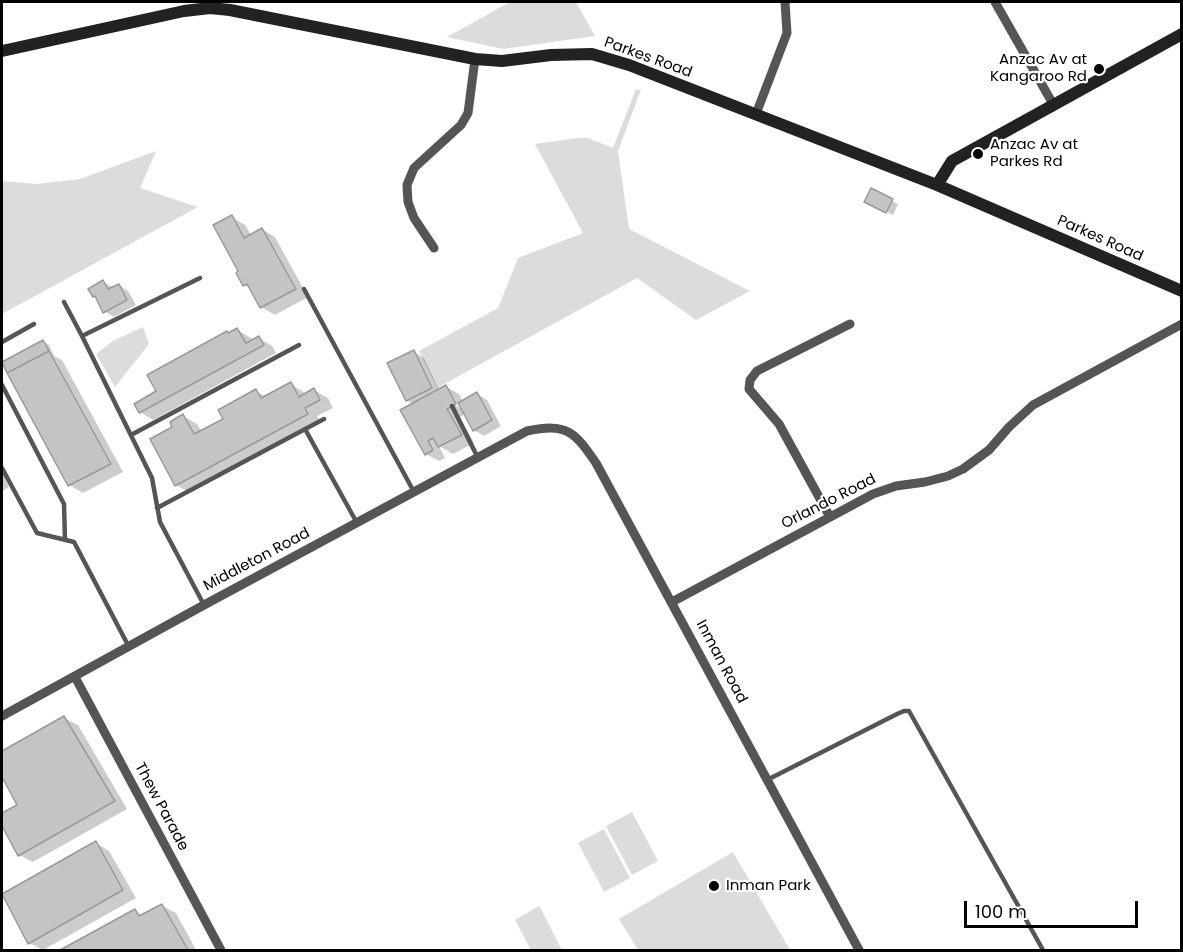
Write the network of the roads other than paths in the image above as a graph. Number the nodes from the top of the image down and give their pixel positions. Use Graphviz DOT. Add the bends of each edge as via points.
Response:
graph roads {
  1 [pos="785,2"];
  2 [pos="994,2"];
  3 [pos="1182,34"];
  4 [pos="2,51"];
  5 [pos="475,59"];
  6 [pos="1053,104"];
  7 [pos="756,114"];
  8 [pos="938,184"];
  9 [pos="434,248"];
  10 [pos="200,278"];
  11 [pos="304,289"];
  12 [pos="1182,291"];
  13 [pos="64,302"];
  14 [pos="34,324"];
  15 [pos="850,324"];
  16 [pos="1182,324"];
  17 [pos="82,336"];
  18 [pos="2,342"];
  19 [pos="299,345"];
  20 [pos="2,385"];
  21 [pos="452,406"];
  22 [pos="324,419"];
  23 [pos="305,429"];
  24 [pos="527,431"];
  25 [pos="131,435"];
  26 [pos="477,458"];
  27 [pos="2,468"];
  28 [pos="414,492"];
  29 [pos="158,508"];
  30 [pos="830,517"];
  31 [pos="357,523"];
  32 [pos="65,540"];
  33 [pos="672,602"];
  34 [pos="204,605"];
  35 [pos="129,647"];
  36 [pos="75,677"];
  37 [pos="2,716"];
  38 [pos="767,780"];
  39 [pos="221,951"];
  40 [pos="859,951"];
  41 [pos="1043,951"];
  1 -- 7 [label="street" via="787,33"];
  2 -- 6 [label="street"];
  3 -- 6 [label="street"];
  4 -- 5 [label="street, Parkes Road" via="210,8"];
  5 -- 7 [label="street, Parkes Road" via="502,61 592,54"];
  5 -- 9 [label="street" via="468,113 461,125 414,168 407,185 414,218"];
  6 -- 8 [label="street" via="952,161"];
  7 -- 8 [label="street, Parkes Road"];
  8 -- 12 [label="street, Parkes Road"];
  10 -- 17 [label="lane"];
  11 -- 28 [label="lane"];
  13 -- 17 [label="lane"];
  14 -- 18 [label="lane"];
  15 -- 30 [label="street" via="757,371 749,389 779,424"];
  16 -- 30 [label="street, Orlando Road" via="1033,405 989,450 963,470 873,494"];
  17 -- 25 [label="lane"];
  19 -- 25 [label="lane"];
  20 -- 32 [label="lane" via="64,504"];
  21 -- 26 [label="lane"];
  22 -- 23 [label="lane"];
  23 -- 29 [label="lane"];
  23 -- 31 [label="lane"];
  24 -- 26 [label="street, Middleton Road"];
  24 -- 33 [label="street, Inman Road" via="560,429 581,441"];
  25 -- 29 [label="lane" via="152,478"];
  26 -- 28 [label="street, Middleton Road"];
  27 -- 32 [label="lane" via="37,533"];
  28 -- 31 [label="street, Middleton Road"];
  29 -- 34 [label="lane" via="160,522"];
  30 -- 33 [label="street, Orlando Road"];
  31 -- 34 [label="street, Middleton Road"];
  32 -- 35 [label="lane" via="74,542"];
  33 -- 38 [label="street, Inman Road"];
  34 -- 35 [label="street, Middleton Road"];
  35 -- 36 [label="street, Middleton Road"];
  36 -- 37 [label="street, Middleton Road"];
  36 -- 39 [label="street, Thew Parade"];
  38 -- 40 [label="street, Inman Road"];
  38 -- 41 [label="lane" via="909,711"];
}
